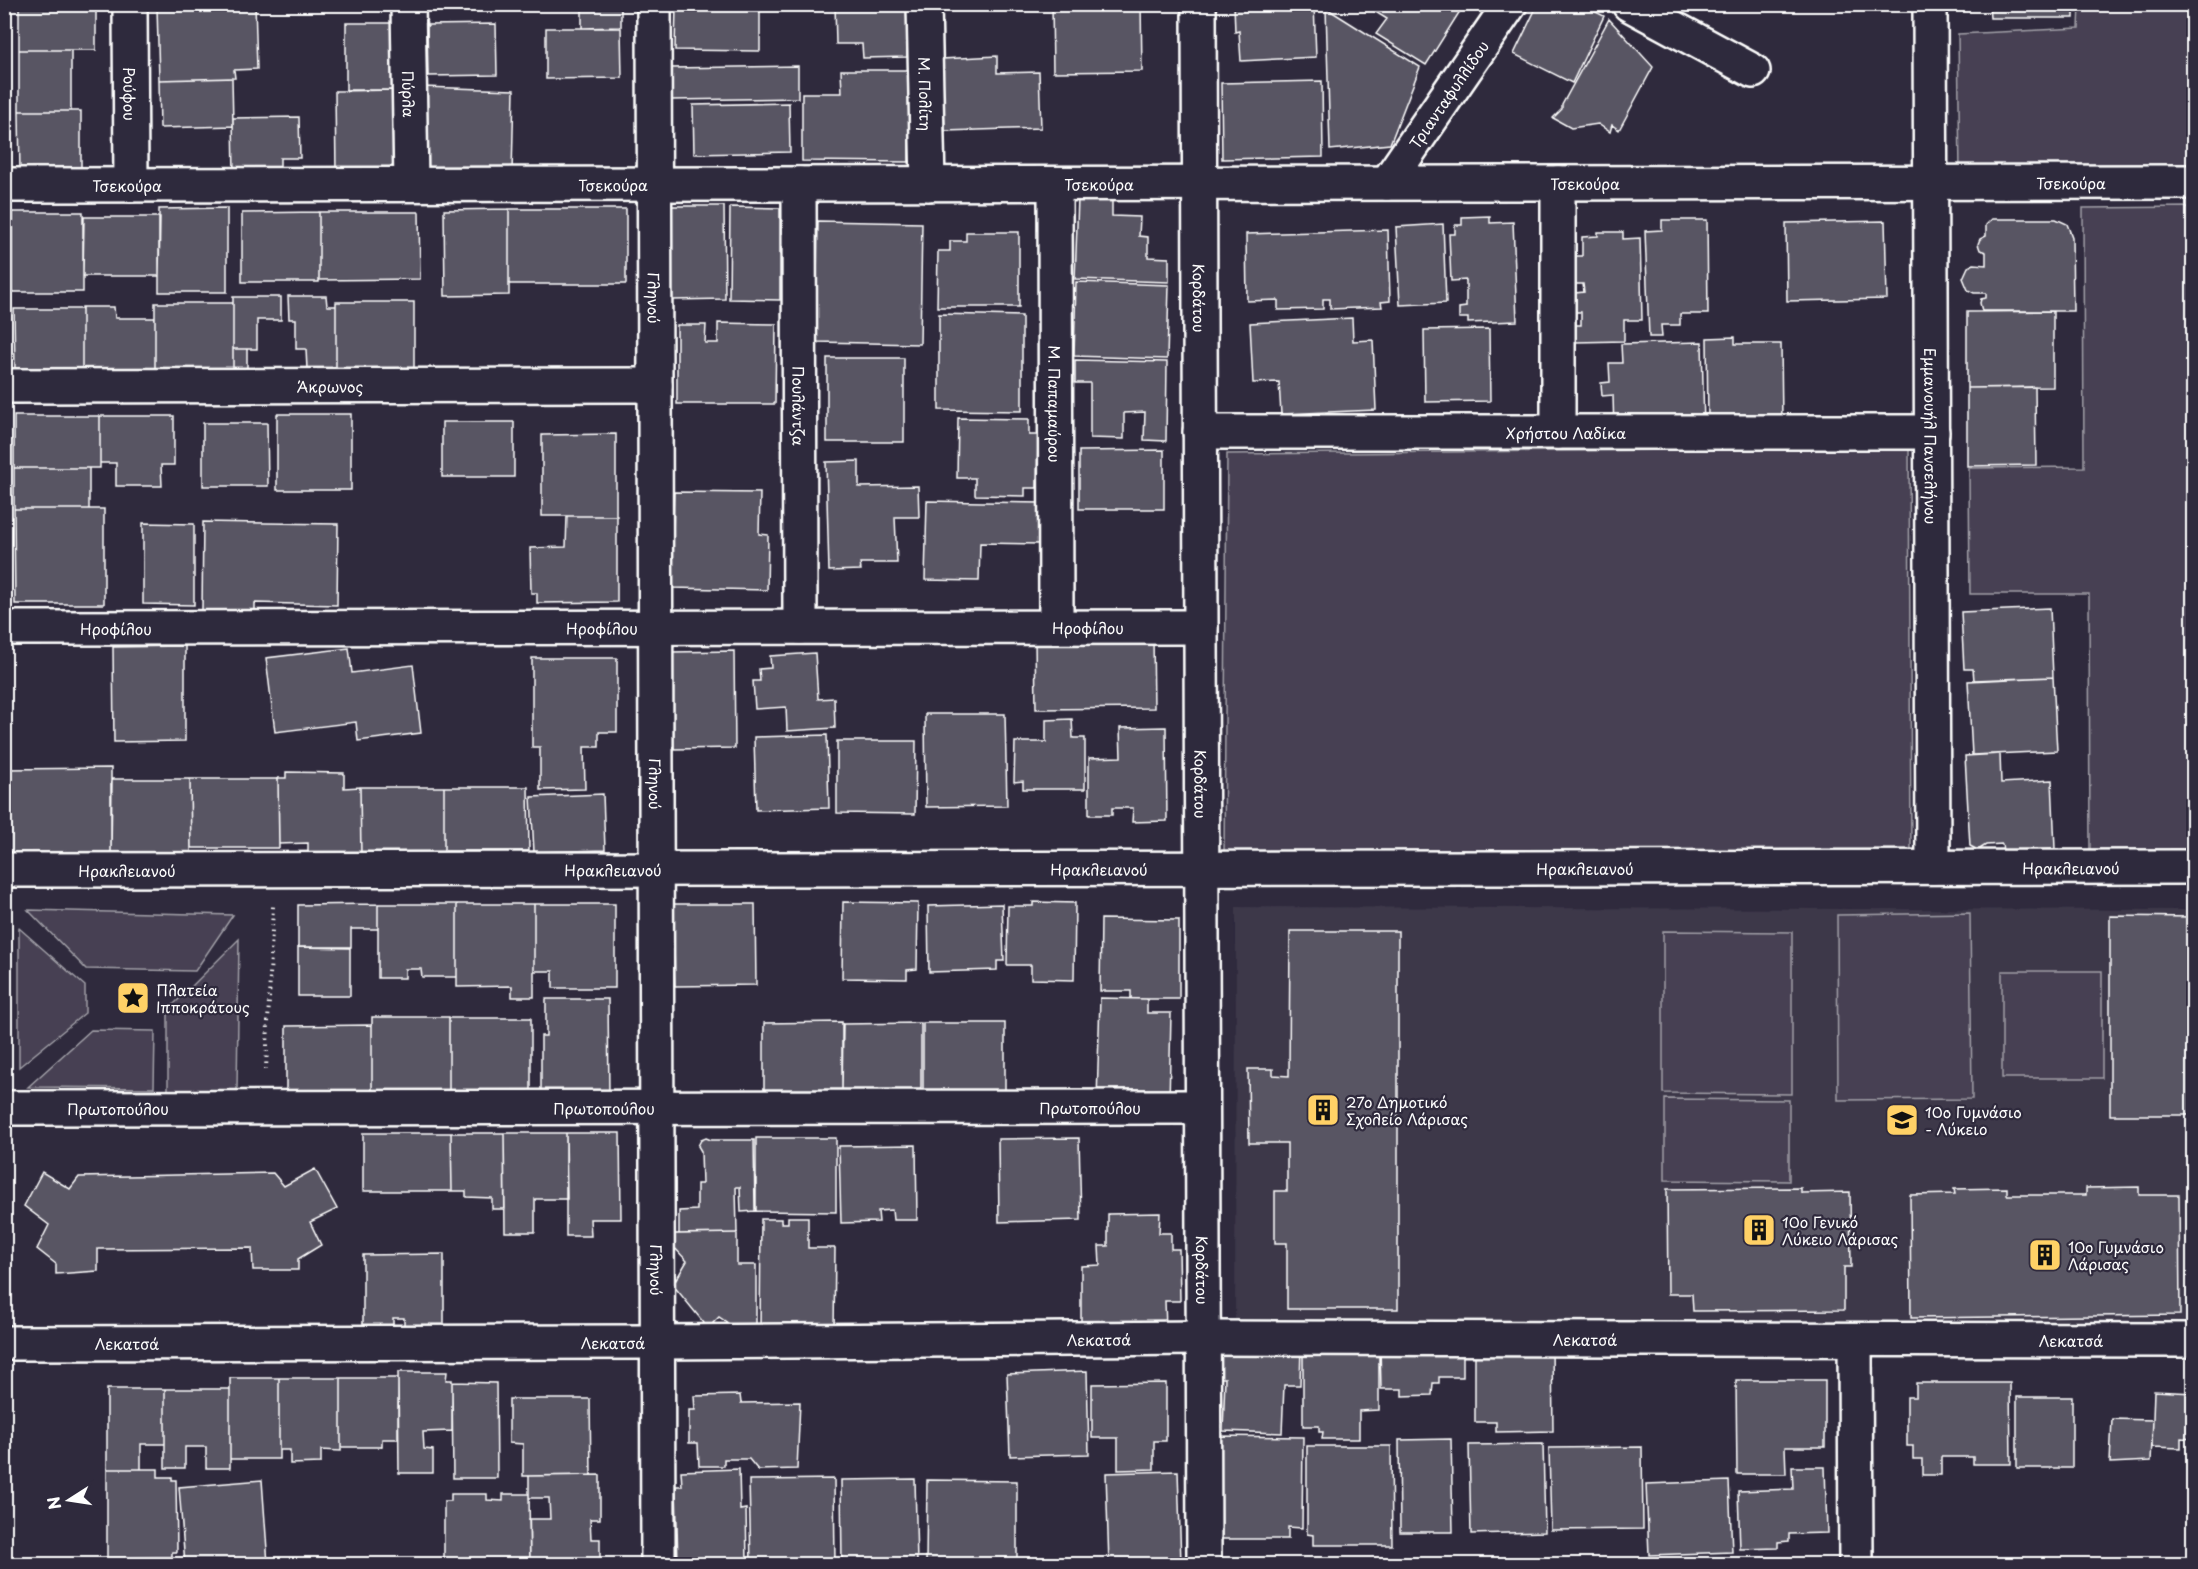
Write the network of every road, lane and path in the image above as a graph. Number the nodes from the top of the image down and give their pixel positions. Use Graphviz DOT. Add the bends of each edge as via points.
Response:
graph roads {
  1 [pos="130,4"];
  2 [pos="408,4"];
  3 [pos="654,4"];
  4 [pos="924,4"];
  5 [pos="1199,4"];
  6 [pos="1510,4"];
  7 [pos="1629,4"];
  8 [pos="1930,4"];
  9 [pos="1753,71"];
  10 [pos="1931,182"];
  11 [pos="2193,182"];
  12 [pos="1055,183"];
  13 [pos="1200,183"];
  14 [pos="1387,183"];
  15 [pos="1558,183"];
  16 [pos="411,184"];
  17 [pos="655,184"];
  18 [pos="799,184"];
  19 [pos="928,184"];
  20 [pos="4,185"];
  21 [pos="131,185"];
  22 [pos="655,385"];
  23 [pos="4,386"];
  24 [pos="1200,432"];
  25 [pos="1558,432"];
  26 [pos="1932,432"];
  27 [pos="656,627"];
  28 [pos="800,627"];
  29 [pos="1056,627"];
  30 [pos="1201,627"];
  31 [pos="4,628"];
  32 [pos="1933,867"];
  33 [pos="2193,867"];
  34 [pos="657,869"];
  35 [pos="1202,869"];
  36 [pos="4,870"];
  37 [pos="274,870"];
  38 [pos="1202,1107"];
  39 [pos="4,1108"];
  40 [pos="264,1108"];
  41 [pos="658,1108"];
  42 [pos="1203,1338"];
  43 [pos="1856,1340"];
  44 [pos="2193,1340"];
  45 [pos="658,1342"];
  46 [pos="4,1343"];
  47 [pos="658,1564"];
  48 [pos="1204,1564"];
  49 [pos="1856,1564"];
  1 -- 21 [label="street, Ρούφου"];
  2 -- 16 [label="street, Πύρλα"];
  3 -- 17 [label="street, Γληνού"];
  4 -- 19 [label="street, Μ. Πολίτη"];
  5 -- 13 [label="street, Κορδάτου"];
  6 -- 14 [label="street, Τριανταφυλλίδου"];
  7 -- 9 [label="street"];
  8 -- 10 [label="street, Εμμανουήλ Πανσελήνου"];
  10 -- 11 [label="street, Τσεκούρα"];
  10 -- 15 [label="street, Τσεκούρα"];
  10 -- 26 [label="street, Εμμανουήλ Πανσελήνου"];
  12 -- 13 [label="street, Τσεκούρα"];
  12 -- 19 [label="street, Τσεκούρα"];
  12 -- 29 [label="street, Μ. Παπαμαύρου"];
  13 -- 14 [label="street, Τσεκούρα"];
  13 -- 24 [label="street, Κορδάτου"];
  14 -- 15 [label="street, Τσεκούρα"];
  15 -- 25 [label="street"];
  16 -- 17 [label="street, Τσεκούρα"];
  16 -- 21 [label="street, Τσεκούρα"];
  17 -- 18 [label="street, Τσεκούρα"];
  17 -- 22 [label="street, Γληνού"];
  18 -- 19 [label="street, Τσεκούρα"];
  18 -- 28 [label="street, Πουλάντζα"];
  20 -- 21 [label="street, Τσεκούρα"];
  22 -- 23 [label="street, Άκρωνος"];
  22 -- 27 [label="street, Γληνού"];
  24 -- 25 [label="street, Χρήστου Λαδίκα"];
  24 -- 30 [label="street, Κορδάτου"];
  25 -- 26 [label="street, Χρήστου Λαδίκα"];
  26 -- 32 [label="street, Εμμανουήλ Πανσελήνου"];
  27 -- 28 [label="street, Ηροφίλου"];
  27 -- 31 [label="street, Ηροφίλου"];
  27 -- 34 [label="street, Γληνού"];
  28 -- 29 [label="street, Ηροφίλου"];
  29 -- 30 [label="street, Ηροφίλου"];
  30 -- 35 [label="street, Κορδάτου"];
  32 -- 33 [label="street, Ηρακλειανού"];
  32 -- 35 [label="street, Ηρακλειανού"];
  34 -- 35 [label="street, Ηρακλειανού"];
  34 -- 37 [label="street, Ηρακλειανού"];
  34 -- 41 [label="street, Γληνού"];
  35 -- 38 [label="street, Κορδάτου"];
  36 -- 37 [label="street, Ηρακλειανού"];
  37 -- 40 [label="path"];
  38 -- 41 [label="street, Πρωτοπούλου"];
  38 -- 42 [label="street, Κορδάτου"];
  39 -- 40 [label="street, Πρωτοπούλου"];
  40 -- 41 [label="street, Πρωτοπούλου"];
  41 -- 45 [label="street, Γληνού"];
  42 -- 43 [label="street, Λεκατσά"];
  42 -- 45 [label="street, Λεκατσά"];
  42 -- 48 [label="street, Κορδάτου"];
  43 -- 44 [label="street, Λεκατσά"];
  43 -- 49 [label="street"];
  45 -- 46 [label="street, Λεκατσά"];
  45 -- 47 [label="street, Γληνού"];
}
